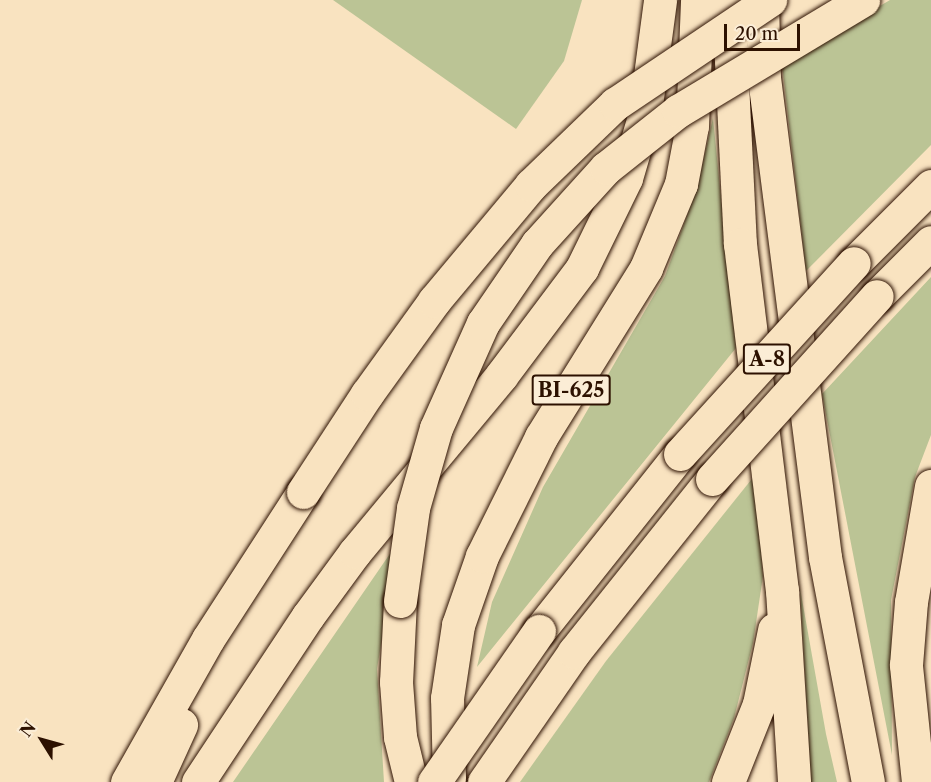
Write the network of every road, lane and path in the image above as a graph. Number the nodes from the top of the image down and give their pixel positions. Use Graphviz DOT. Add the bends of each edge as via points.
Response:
graph roads {
  1 [pos="660,0"];
  2 [pos="697,0"];
  3 [pos="728,0"];
  4 [pos="753,0"];
  5 [pos="762,0"];
  6 [pos="770,0"];
  7 [pos="863,0"];
  8 [pos="765,81"];
  9 [pos="931,186"];
  10 [pos="931,242"];
  11 [pos="931,486"];
  12 [pos="303,492"];
  13 [pos="782,590"];
  14 [pos="127,782"];
  15 [pos="155,782"];
  16 [pos="198,782"];
  17 [pos="411,782"];
  18 [pos="434,782"];
  19 [pos="449,782"];
  20 [pos="484,782"];
  21 [pos="728,782"];
  22 [pos="794,782"];
  23 [pos="868,782"];
  24 [pos="918,782"];
  1 -- 16 [label="main road" via="645,113 626,178 582,268 522,350 335,580"];
  2 -- 19 [label="main road, BI-625" via="692,126 681,184 646,268 541,437 482,556 458,625 447,698"];
  3 -- 13 [label="main road" via="740,244"];
  4 -- 8 [label="main road"];
  5 -- 8 [label="main road"];
  6 -- 12 [label="main road, bridge" via="615,104 531,185 434,302"];
  7 -- 17 [label="main road, bridge" via="723,80 606,168 537,244 483,323 436,428 413,508 400,601 396,682 400,737"];
  8 -- 23 [label="main road" via="825,557"];
  9 -- 18 [label="main road, A-8, bridge" via="854,263 680,454 539,631"];
  10 -- 20 [label="main road, A-8, bridge" via="877,296 712,479 574,652"];
  11 -- 24 [label="main road" via="911,602 906,665"];
  12 -- 14 [label="main road" via="208,639"];
  12 -- 15 [label="main road" via="188,710"];
  13 -- 21 [label="main road" via="759,704"];
  13 -- 22 [label="main road"];
}
